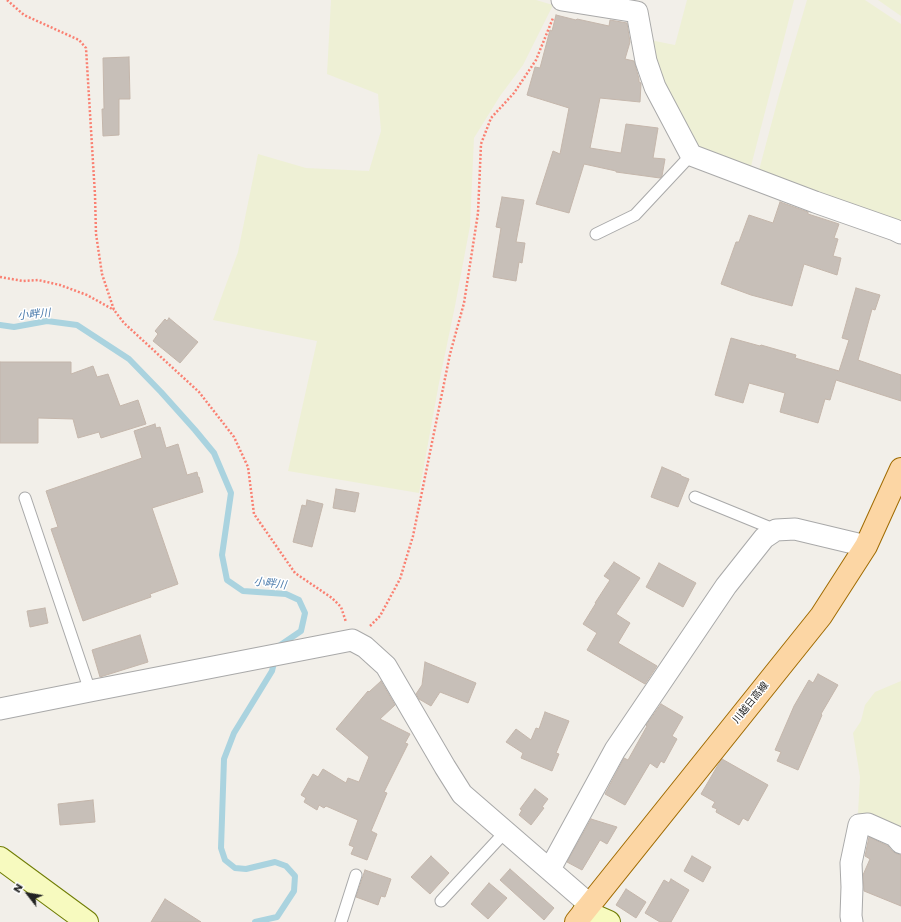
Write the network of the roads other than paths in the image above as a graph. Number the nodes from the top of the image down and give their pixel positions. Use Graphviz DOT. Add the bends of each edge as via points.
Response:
graph roads {
  1 [pos="638,6"];
  2 [pos="559,7"];
  3 [pos="691,155"];
  4 [pos="901,233"];
  5 [pos="596,234"];
  6 [pos="901,469"];
  7 [pos="695,497"];
  8 [pos="25,498"];
  9 [pos="776,530"];
  10 [pos="866,546"];
  11 [pos="90,691"];
  12 [pos="0,709"];
  13 [pos="506,831"];
  14 [pos="901,843"];
  15 [pos="0,858"];
  16 [pos="550,869"];
  17 [pos="356,875"];
  18 [pos="441,901"];
  19 [pos="583,912"];
  20 [pos="87,922"];
  21 [pos="341,922"];
  22 [pos="609,922"];
  23 [pos="852,922"];
  1 -- 2 [label="street"];
  1 -- 3 [label="street" via="646,61 655,87"];
  3 -- 4 [label="street"];
  3 -- 5 [label="lane" via="635,215"];
  6 -- 10 [label="main road, 川越日高線"];
  7 -- 9 [label="lane"];
  8 -- 11 [label="lane"];
  9 -- 10 [label="street" via="795,529"];
  9 -- 16 [label="street" via="764,538 726,586 615,750"];
  10 -- 19 [label="main road, 川越日高線" via="821,616"];
  11 -- 12 [label="street"];
  11 -- 13 [label="street" via="353,637 386,666 462,794"];
  13 -- 16 [label="street"];
  13 -- 18 [label="lane"];
  14 -- 23 [label="street" via="895,836 868,824 859,825 851,863"];
  15 -- 20 [label="street"];
  16 -- 19 [label="street"];
  17 -- 21 [label="lane"];
  19 -- 22 [label="street"];
}
